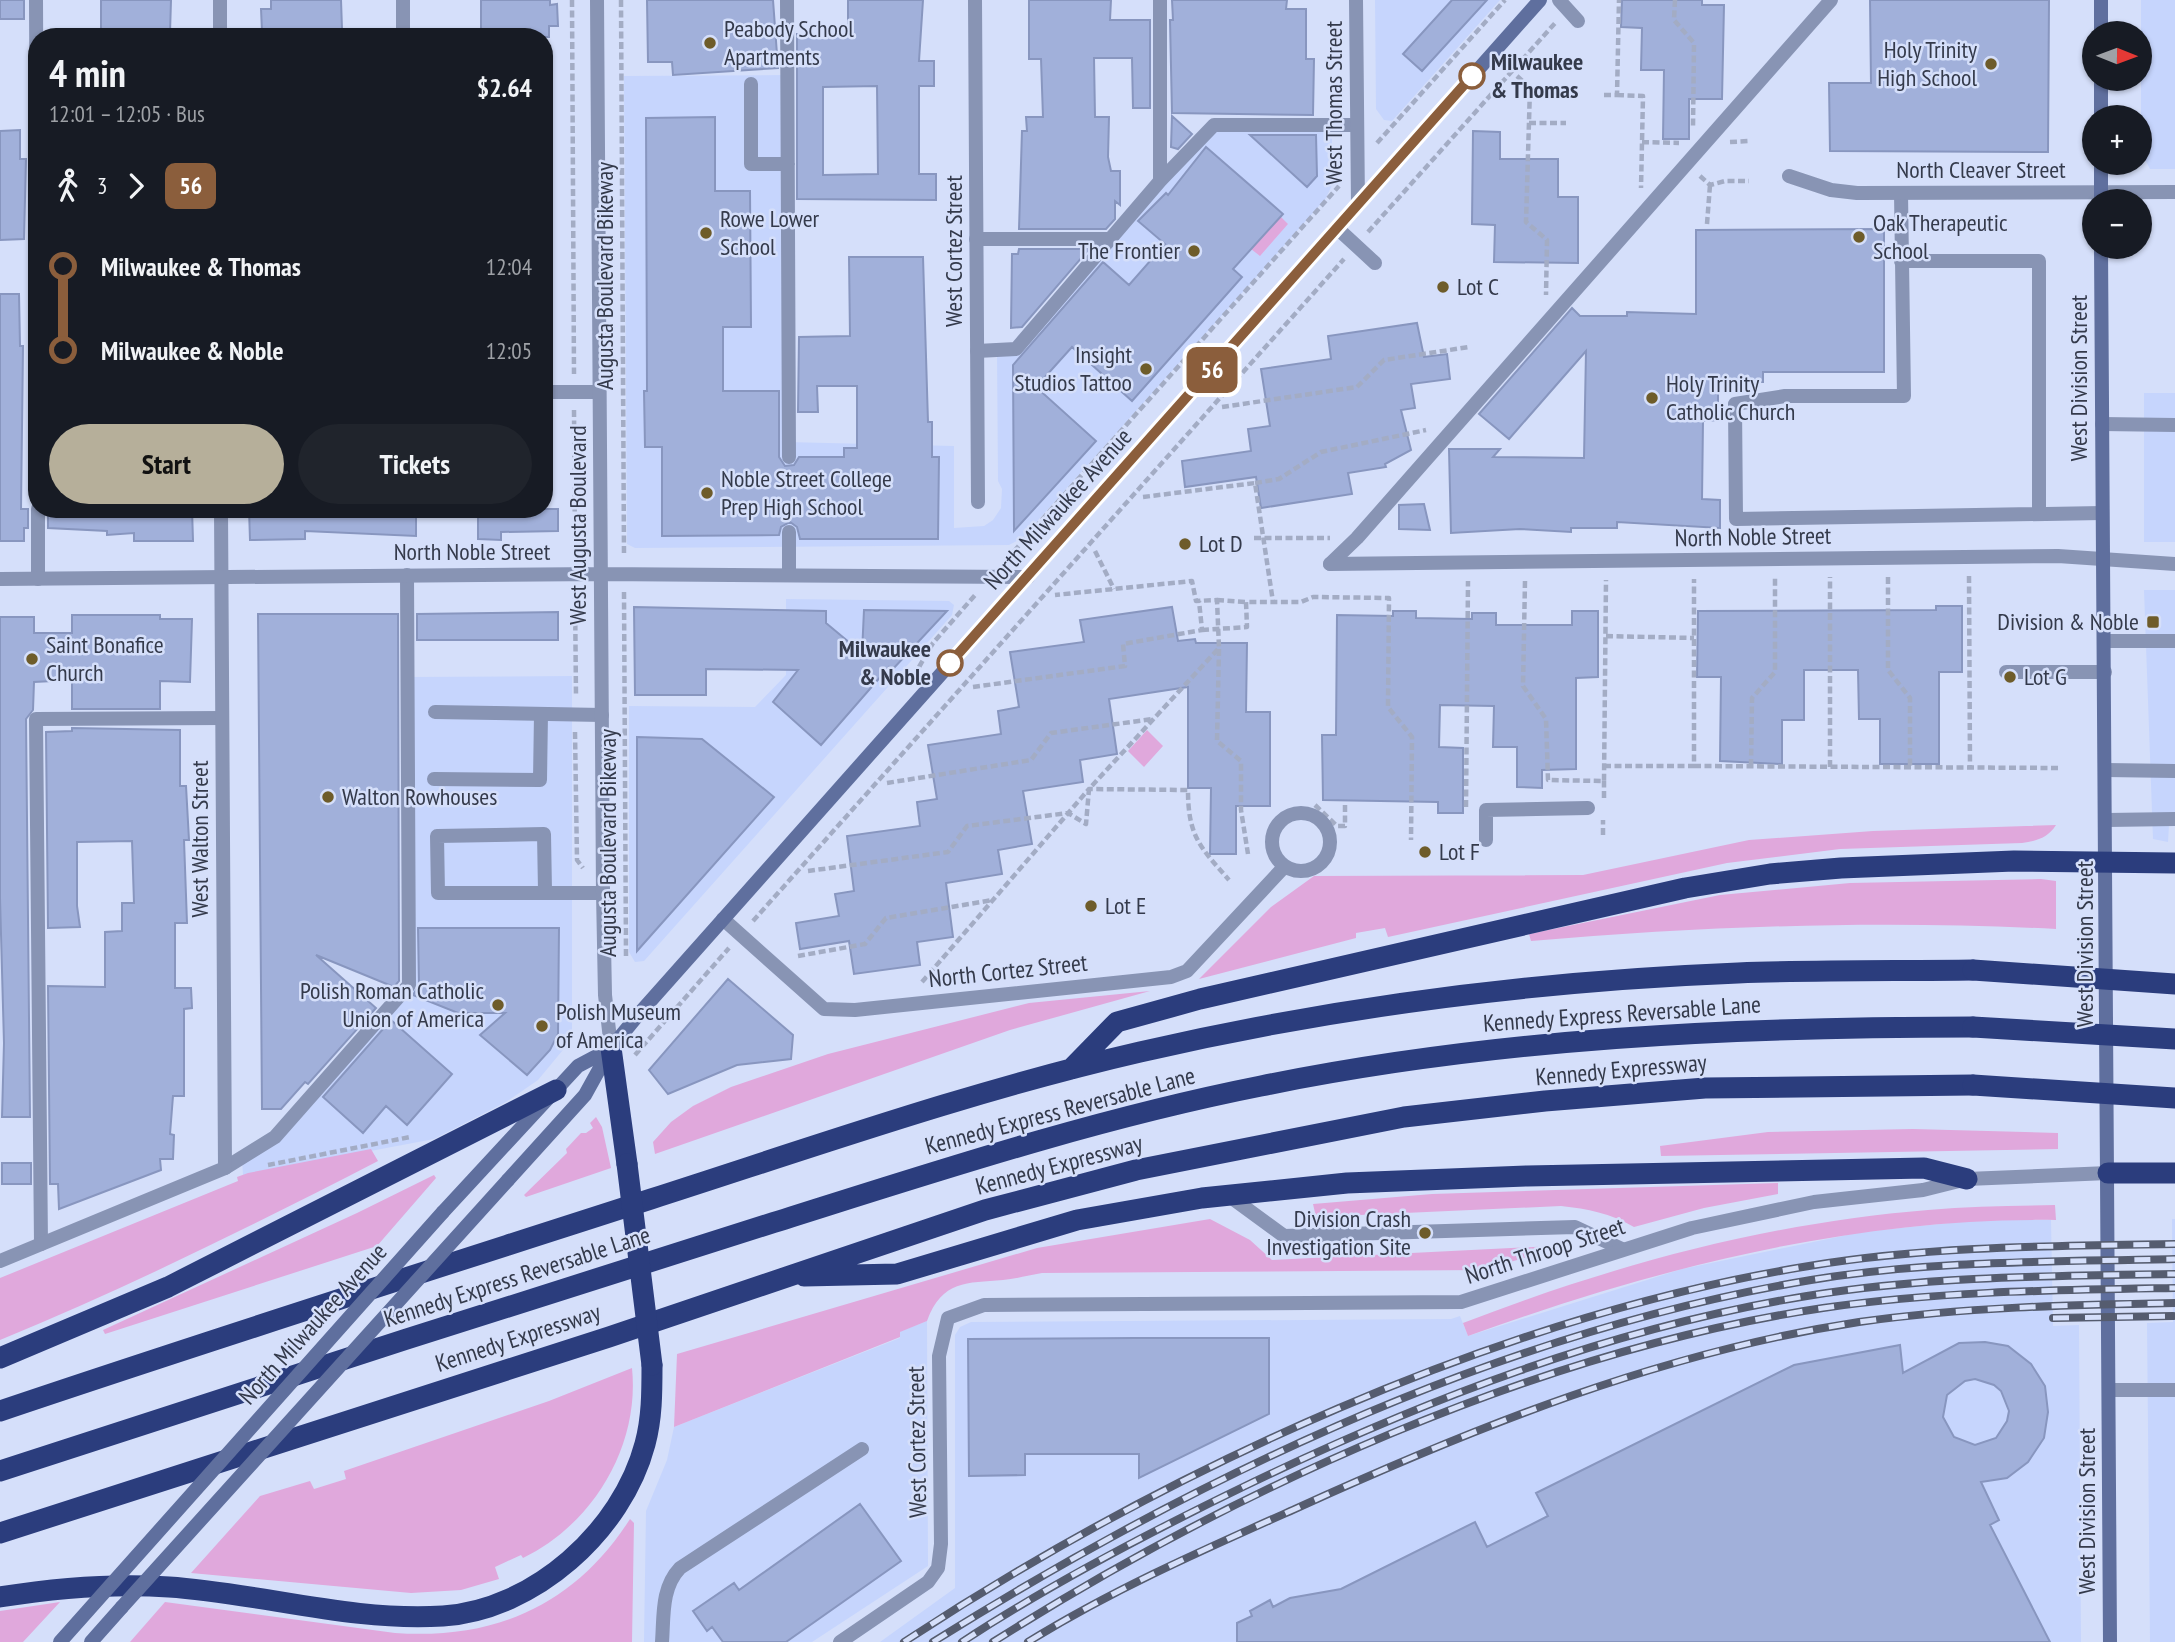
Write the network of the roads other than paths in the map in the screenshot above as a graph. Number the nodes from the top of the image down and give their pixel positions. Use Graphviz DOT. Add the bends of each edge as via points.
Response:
graph roads {
  1 [pos="36,0"];
  2 [pos="220,0"];
  3 [pos="403,0"];
  4 [pos="597,0"];
  5 [pos="787,0"];
  6 [pos="975,0"];
  7 [pos="1160,0"];
  8 [pos="1356,0"];
  9 [pos="1540,0"];
  10 [pos="1559,0"];
  11 [pos="1831,0"];
  12 [pos="2101,0"];
  13 [pos="1578,21"];
  14 [pos="2101,21"];
  15 [pos="36,28"];
  16 [pos="220,28"];
  17 [pos="403,28"];
  18 [pos="751,84"];
  19 [pos="1357,125"];
  20 [pos="788,164"];
  21 [pos="1789,176"];
  22 [pos="1160,181"];
  23 [pos="2175,192"];
  24 [pos="1901,193"];
  25 [pos="2152,194"];
  26 [pos="2082,197"];
  27 [pos="1358,205"];
  28 [pos="1337,228"];
  29 [pos="976,239"];
  30 [pos="1111,239"];
  31 [pos="2101,259"];
  32 [pos="1902,261"];
  33 [pos="1375,263"];
  34 [pos="977,351"];
  35 [pos="553,392"];
  36 [pos="599,392"];
  37 [pos="2102,424"];
  38 [pos="2175,425"];
  39 [pos="789,457"];
  40 [pos="978,502"];
  41 [pos="2102,513"];
  42 [pos="2039,514"];
  43 [pos="38,518"];
  44 [pos="221,518"];
  45 [pos="789,532"];
  46 [pos="2103,559"];
  47 [pos="2175,564"];
  48 [pos="600,574"];
  49 [pos="407,575"];
  50 [pos="789,575"];
  51 [pos="221,577"];
  52 [pos="1027,577"];
  53 [pos="0,579"];
  54 [pos="38,579"];
  55 [pos="2104,641"];
  56 [pos="2175,641"];
  57 [pos="2006,672"];
  58 [pos="2105,672"];
  59 [pos="435,712"];
  60 [pos="541,714"];
  61 [pos="602,715"];
  62 [pos="222,718"];
  63 [pos="2106,770"];
  64 [pos="2175,771"];
  65 [pos="434,779"];
  66 [pos="1588,808"];
  67 [pos="2175,819"];
  68 [pos="2107,820"];
  69 [pos="1486,840"];
  70 [pos="2108,861"];
  71 [pos="2175,863"];
  72 [pos="1285,866"];
  73 [pos="545,891"];
  74 [pos="603,893"];
  75 [pos="723,919"];
  76 [pos="2175,984"];
  77 [pos="2175,1039"];
  78 [pos="611,1048"];
  79 [pos="1071,1069"];
  80 [pos="556,1090"];
  81 [pos="2175,1098"];
  82 [pos="225,1168"];
  83 [pos="2108,1173"];
  84 [pos="2175,1173"];
  85 [pos="1967,1179"];
  86 [pos="1228,1195"];
  87 [pos="41,1244"];
  88 [pos="1622,1249"];
  89 [pos="0,1261"];
  90 [pos="781,1276"];
  91 [pos="948,1318"];
  92 [pos="0,1358"];
  93 [pos="2109,1390"];
  94 [pos="2175,1390"];
  95 [pos="0,1411"];
  96 [pos="862,1449"];
  97 [pos="0,1471"];
  98 [pos="0,1533"];
  99 [pos="0,1597"];
  100 [pos="60,1642"];
  101 [pos="90,1642"];
  102 [pos="662,1642"];
  103 [pos="840,1642"];
  104 [pos="2110,1642"];
  1 -- 15 [label="street"];
  2 -- 16 [label="street"];
  3 -- 17 [label="street"];
  4 -- 36 [label="street, West Augusta Boulevard"];
  5 -- 20 [label="street"];
  6 -- 29 [label="street, West Cortez Street"];
  7 -- 22 [label="street"];
  8 -- 19 [label="street, West Thomas Street"];
  9 -- 27 [label="main road, North Milwaukee Avenue"];
  10 -- 13 [label="street"];
  11 -- 46 [label="street, North Noble Street" via="1699,143 1687,164 1330,564"];
  12 -- 14 [label="main road"];
  18 -- 20 [label="street" via="751,164"];
  19 -- 22 [label="street" via="1214,125"];
  19 -- 27 [label="street, West Thomas Street"];
  20 -- 39 [label="street"];
  21 -- 24 [label="street, North Cleaver Street" via="1831,190"];
  22 -- 30 [label="street"];
  23 -- 25 [label="street, North Cleaver Street"];
  24 -- 26 [label="street, North Cleaver Street"];
  24 -- 32 [label="street"];
  27 -- 28 [label="main road, North Milwaukee Avenue"];
  28 -- 33 [label="street"];
  28 -- 52 [label="main road, North Milwaukee Avenue"];
  29 -- 30 [label="street"];
  29 -- 34 [label="street, West Cortez Street"];
  30 -- 34 [label="street" via="1016,349"];
  31 -- 37 [label="main road, West Division Street"];
  32 -- 42 [label="street" via="2039,261"];
  32 -- 42 [label="street" via="1904,396 1785,397 1735,404 1736,519"];
  34 -- 40 [label="street, West Cortez Street"];
  35 -- 36 [label="street"];
  36 -- 48 [label="street, West Augusta Boulevard"];
  37 -- 38 [label="street"];
  37 -- 41 [label="main road, West Division Street"];
  41 -- 42 [label="street"];
  41 -- 46 [label="main road, West Division Street"];
  43 -- 54 [label="street"];
  44 -- 51 [label="street, West Walton Street"];
  45 -- 50 [label="street"];
  46 -- 47 [label="street, North Noble Street"];
  46 -- 55 [label="main road, West Division Street"];
  48 -- 49 [label="street, North Noble Street"];
  48 -- 50 [label="street, North Noble Street"];
  48 -- 61 [label="street, West Augusta Boulevard"];
  49 -- 51 [label="street, North Noble Street"];
  49 -- 82 [label="street" via="409,985 275,1137"];
  50 -- 52 [label="street, North Noble Street"];
  51 -- 54 [label="street, North Noble Street"];
  51 -- 62 [label="street, West Walton Street"];
  52 -- 75 [label="main road, North Milwaukee Avenue"];
  53 -- 54 [label="street, North Noble Street"];
  55 -- 56 [label="street"];
  55 -- 58 [label="main road, West Division Street"];
  57 -- 58 [label="street"];
  58 -- 63 [label="main road, West Division Street"];
  59 -- 60 [label="street"];
  60 -- 61 [label="street"];
  60 -- 65 [label="street" via="540,780"];
  61 -- 74 [label="street, West Augusta Boulevard"];
  62 -- 82 [label="street, West Walton Street"];
  62 -- 87 [label="street" via="36,719"];
  63 -- 64 [label="street"];
  63 -- 68 [label="main road, West Division Street"];
  66 -- 69 [label="street" via="1486,810"];
  67 -- 68 [label="street"];
  68 -- 70 [label="main road, West Division Street"];
  70 -- 71 [label="highway"];
  70 -- 79 [label="highway" via="1841,868 1685,888 1116,1022"];
  70 -- 83 [label="main road, West Division Street"];
  72 -- 72 [label="street" via="1303,871 1326,858 1331,841 1319,818 1302,812 1278,824 1272,842"];
  72 -- 75 [label="street, North Cortez Street" via="1187,971 1151,979 855,1010 818,1005"];
  73 -- 73 [label="street" via="438,893 437,835 544,834"];
  73 -- 74 [label="street"];
  74 -- 78 [label="street, West Augusta Boulevard"];
  75 -- 78 [label="main road, North Milwaukee Avenue"];
  76 -- 79 [label="highway, bridge" via="1973,970 1739,973 1487,993 1233,1033"];
  77 -- 97 [label="highway, Kennedy Express Reversable Lane, bridge" via="1973,1027 1717,1030 1531,1045 1366,1066 1258,1086 991,1154"];
  78 -- 80 [label="main road, North Milwaukee Avenue" via="578,1066"];
  78 -- 99 [label="highway, bridge" via="652,1366 652,1409 644,1447 617,1506 594,1537 566,1562 506,1600 443,1616 377,1613 169,1587 60,1588"];
  78 -- 101 [label="main road, North Milwaukee Avenue, bridge" via="585,1094"];
  79 -- 95 [label="highway" via="430,1269"];
  80 -- 92 [label="highway" via="168,1287"];
  80 -- 100 [label="main road, North Milwaukee Avenue, bridge"];
  81 -- 90 [label="highway, Kennedy Expressway, bridge" via="1973,1085 1705,1088 1404,1117 1136,1170 985,1210"];
  82 -- 87 [label="street"];
  83 -- 84 [label="highway"];
  83 -- 85 [label="street, North Throop Street"];
  83 -- 93 [label="main road, West Division Street"];
  85 -- 86 [label="highway" via="1924,1168 1527,1176 1347,1183"];
  85 -- 88 [label="street, North Throop Street" via="1923,1190 1814,1202 1692,1228"];
  86 -- 88 [label="street" via="1284,1236 1576,1227"];
  86 -- 90 [label="highway" via="1077,1220 897,1274"];
  87 -- 89 [label="street"];
  88 -- 91 [label="street, North Throop Street" via="1461,1302 984,1305"];
  90 -- 98 [label="highway, Kennedy Expressway" via="609,1337"];
  91 -- 103 [label="street, West Cortez Street" via="939,1356 941,1544 937,1567 928,1582"];
  93 -- 94 [label="street"];
  93 -- 104 [label="main road, West Division Street"];
  96 -- 102 [label="street" via="680,1568 670,1579 666,1594"];
}
